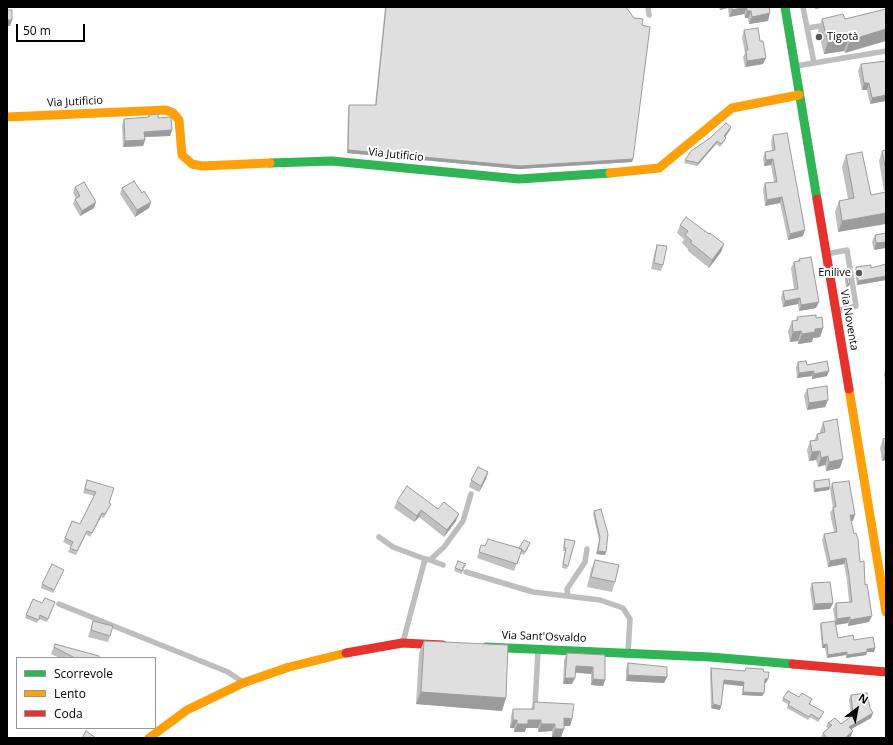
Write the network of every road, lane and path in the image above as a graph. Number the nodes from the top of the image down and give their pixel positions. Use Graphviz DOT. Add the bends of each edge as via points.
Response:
graph roads {
  1 [pos="648,7"];
  2 [pos="785,7"];
  3 [pos="803,7"];
  4 [pos="649,15"];
  5 [pos="836,23"];
  6 [pos="807,28"];
  7 [pos="886,51"];
  8 [pos="814,63"];
  9 [pos="795,66"];
  10 [pos="799,95"];
  11 [pos="7,117"];
  12 [pos="825,254"];
  13 [pos="835,311"];
  14 [pos="472,494"];
  15 [pos="379,537"];
  16 [pos="588,549"];
  17 [pos="428,560"];
  18 [pos="443,565"];
  19 [pos="466,572"];
  20 [pos="568,596"];
  21 [pos="59,604"];
  22 [pos="886,612"];
  23 [pos="402,643"];
  24 [pos="450,645"];
  25 [pos="479,646"];
  26 [pos="538,649"];
  27 [pos="628,652"];
  28 [pos="886,672"];
  29 [pos="243,683"];
  30 [pos="535,706"];
  31 [pos="149,738"];
  1 -- 4 [label="lane"];
  2 -- 9 [label="street, Via Noventa"];
  3 -- 6 [label="lane"];
  5 -- 6 [label="lane"];
  6 -- 8 [label="lane"];
  7 -- 8 [label="lane"];
  8 -- 9 [label="lane"];
  9 -- 10 [label="street, Via Noventa"];
  10 -- 11 [label="street, Via Jutificio" via="732,108 660,168 519,179 332,161 202,166 192,164 182,155 179,120 174,113 166,110"];
  10 -- 12 [label="street, Via Noventa"];
  12 -- 13 [label="street, Via Noventa"];
  12 -- 13 [label="lane" via="847,250 856,306"];
  13 -- 22 [label="street, Via Noventa"];
  14 -- 17 [label="lane" via="463,521 444,547"];
  15 -- 17 [label="lane" via="393,548"];
  16 -- 20 [label="lane" via="585,562 567,589"];
  17 -- 18 [label="lane"];
  17 -- 23 [label="lane"];
  19 -- 20 [label="lane" via="533,592"];
  20 -- 27 [label="lane" via="600,600 622,608 630,619"];
  21 -- 29 [label="lane" via="228,672"];
  23 -- 24 [label="street"];
  23 -- 29 [label="street" via="357,649"];
  25 -- 26 [label="street, Via Sant'Osvaldo"];
  26 -- 27 [label="street, Via Sant'Osvaldo"];
  26 -- 30 [label="lane"];
  27 -- 28 [label="street, Via Sant'Osvaldo"];
  29 -- 31 [label="street" via="187,710"];
}
